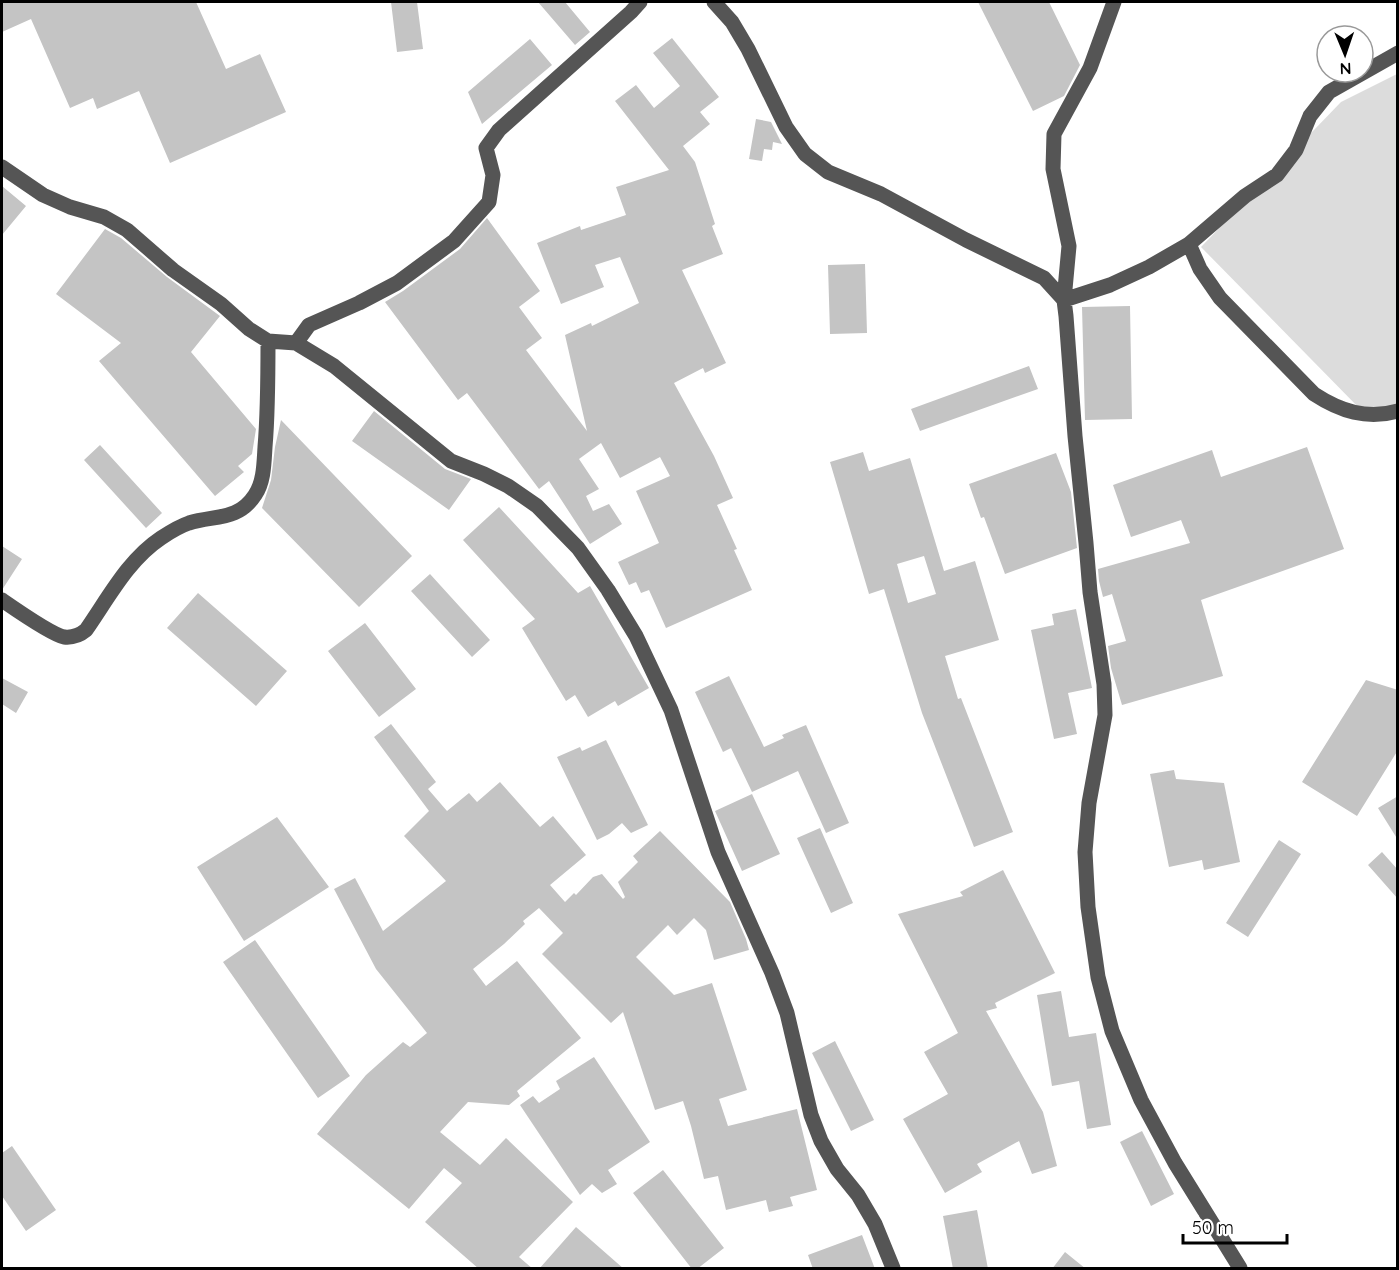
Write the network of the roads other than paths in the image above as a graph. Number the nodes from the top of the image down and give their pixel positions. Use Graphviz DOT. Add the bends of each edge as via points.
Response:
graph roads {
  1 [pos="640,2"];
  2 [pos="714,2"];
  3 [pos="1114,2"];
  4 [pos="1398,52"];
  5 [pos="2,167"];
  6 [pos="1189,244"];
  7 [pos="1064,300"];
  8 [pos="268,341"];
  9 [pos="296,343"];
  10 [pos="1398,411"];
  11 [pos="2,600"];
  12 [pos="892,1269"];
  13 [pos="1240,1269"];
  1 -- 9 [label="street" via="500,130 486,148 493,175 489,202 454,242 397,283 309,325"];
  2 -- 7 [label="street" via="732,22 786,127 805,154 828,172 881,194 1044,278"];
  3 -- 7 [label="street" via="1090,68 1054,134 1053,169 1069,246"];
  4 -- 6 [label="street" via="1329,92 1310,116 1296,150 1277,175 1245,196"];
  5 -- 8 [label="street" via="43,195 104,217 127,230"];
  6 -- 7 [label="street" via="1110,285"];
  6 -- 10 [label="street" via="1220,298 1314,394 1343,410 1361,414"];
  7 -- 13 [label="street" via="1090,592 1104,684 1105,716 1089,803 1085,852 1098,977 1112,1032 1141,1100"];
  8 -- 9 [label="street"];
  8 -- 11 [label="street" via="263,471 260,485 248,503 231,515 189,523 161,538 135,561 86,630 76,636 57,634"];
  9 -- 12 [label="street" via="334,366 451,461 508,486 537,507 578,548 608,590 636,636 671,710 718,852 787,1013 821,1141 875,1224"];
}
